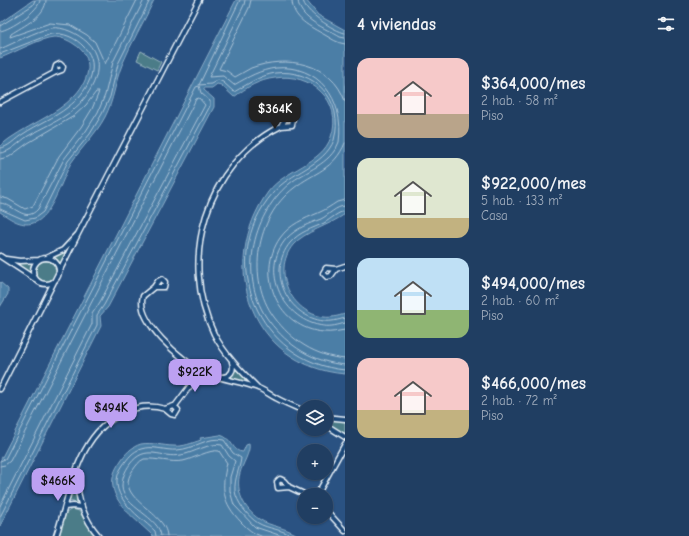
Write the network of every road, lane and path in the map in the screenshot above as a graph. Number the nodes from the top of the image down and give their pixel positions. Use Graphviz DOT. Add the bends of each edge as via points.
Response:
graph roads {
  1 [pos="199,0"];
  2 [pos="54,73"];
  3 [pos="0,102"];
  4 [pos="282,126"];
  5 [pos="78,234"];
  6 [pos="0,256"];
  7 [pos="46,258"];
  8 [pos="40,260"];
  9 [pos="345,266"];
  10 [pos="336,269"];
  11 [pos="57,277"];
  12 [pos="40,282"];
  13 [pos="154,287"];
  14 [pos="50,292"];
  15 [pos="232,362"];
  16 [pos="202,370"];
  17 [pos="0,378"];
  18 [pos="220,378"];
  19 [pos="5,380"];
  20 [pos="258,388"];
  21 [pos="0,390"];
  22 [pos="175,406"];
  23 [pos="297,408"];
  24 [pos="165,409"];
  25 [pos="333,417"];
  26 [pos="345,418"];
  27 [pos="333,429"];
  28 [pos="345,437"];
  29 [pos="345,444"];
  30 [pos="76,474"];
  31 [pos="289,487"];
  32 [pos="321,488"];
  33 [pos="297,491"];
  34 [pos="65,507"];
  35 [pos="81,507"];
  36 [pos="333,518"];
  37 [pos="345,531"];
  38 [pos="56,536"];
  39 [pos="99,536"];
  1 -- 5 [label="street"];
  2 -- 3 [label="street"];
  4 -- 15 [label="street" via="246,150 226,174 209,205 200,240 198,270 203,303 214,334"];
  5 -- 7 [label="street" via="63,250"];
  5 -- 11 [label="street"];
  6 -- 8 [label="street" via="20,261"];
  6 -- 12 [label="street"];
  7 -- 8 [label="street"];
  7 -- 11 [label="street" via="57,264"];
  8 -- 12 [label="street" via="33,269 34,276"];
  9 -- 10 [label="street"];
  11 -- 12 [label="street" via="47,283"];
  11 -- 14 [label="street"];
  12 -- 14 [label="street"];
  13 -- 16 [label="street" via="144,293 142,298 144,311 150,323 169,346"];
  14 -- 19 [label="street"];
  15 -- 18 [label="street" via="230,374"];
  15 -- 20 [label="street"];
  16 -- 18 [label="street"];
  16 -- 22 [label="street"];
  17 -- 19 [label="street"];
  18 -- 20 [label="street"];
  19 -- 21 [label="street"];
  20 -- 23 [label="street"];
  22 -- 24 [label="street"];
  22 -- 24 [label="street" via="178,411 173,415"];
  24 -- 30 [label="street" via="156,406 139,408 109,420 93,436"];
  25 -- 26 [label="street"];
  27 -- 28 [label="street"];
  29 -- 32 [label="street"];
  30 -- 34 [label="street"];
  30 -- 35 [label="street"];
  31 -- 33 [label="street"];
  34 -- 35 [label="street"];
  34 -- 38 [label="street"];
  35 -- 39 [label="street" via="86,519"];
  36 -- 37 [label="street"];
}
